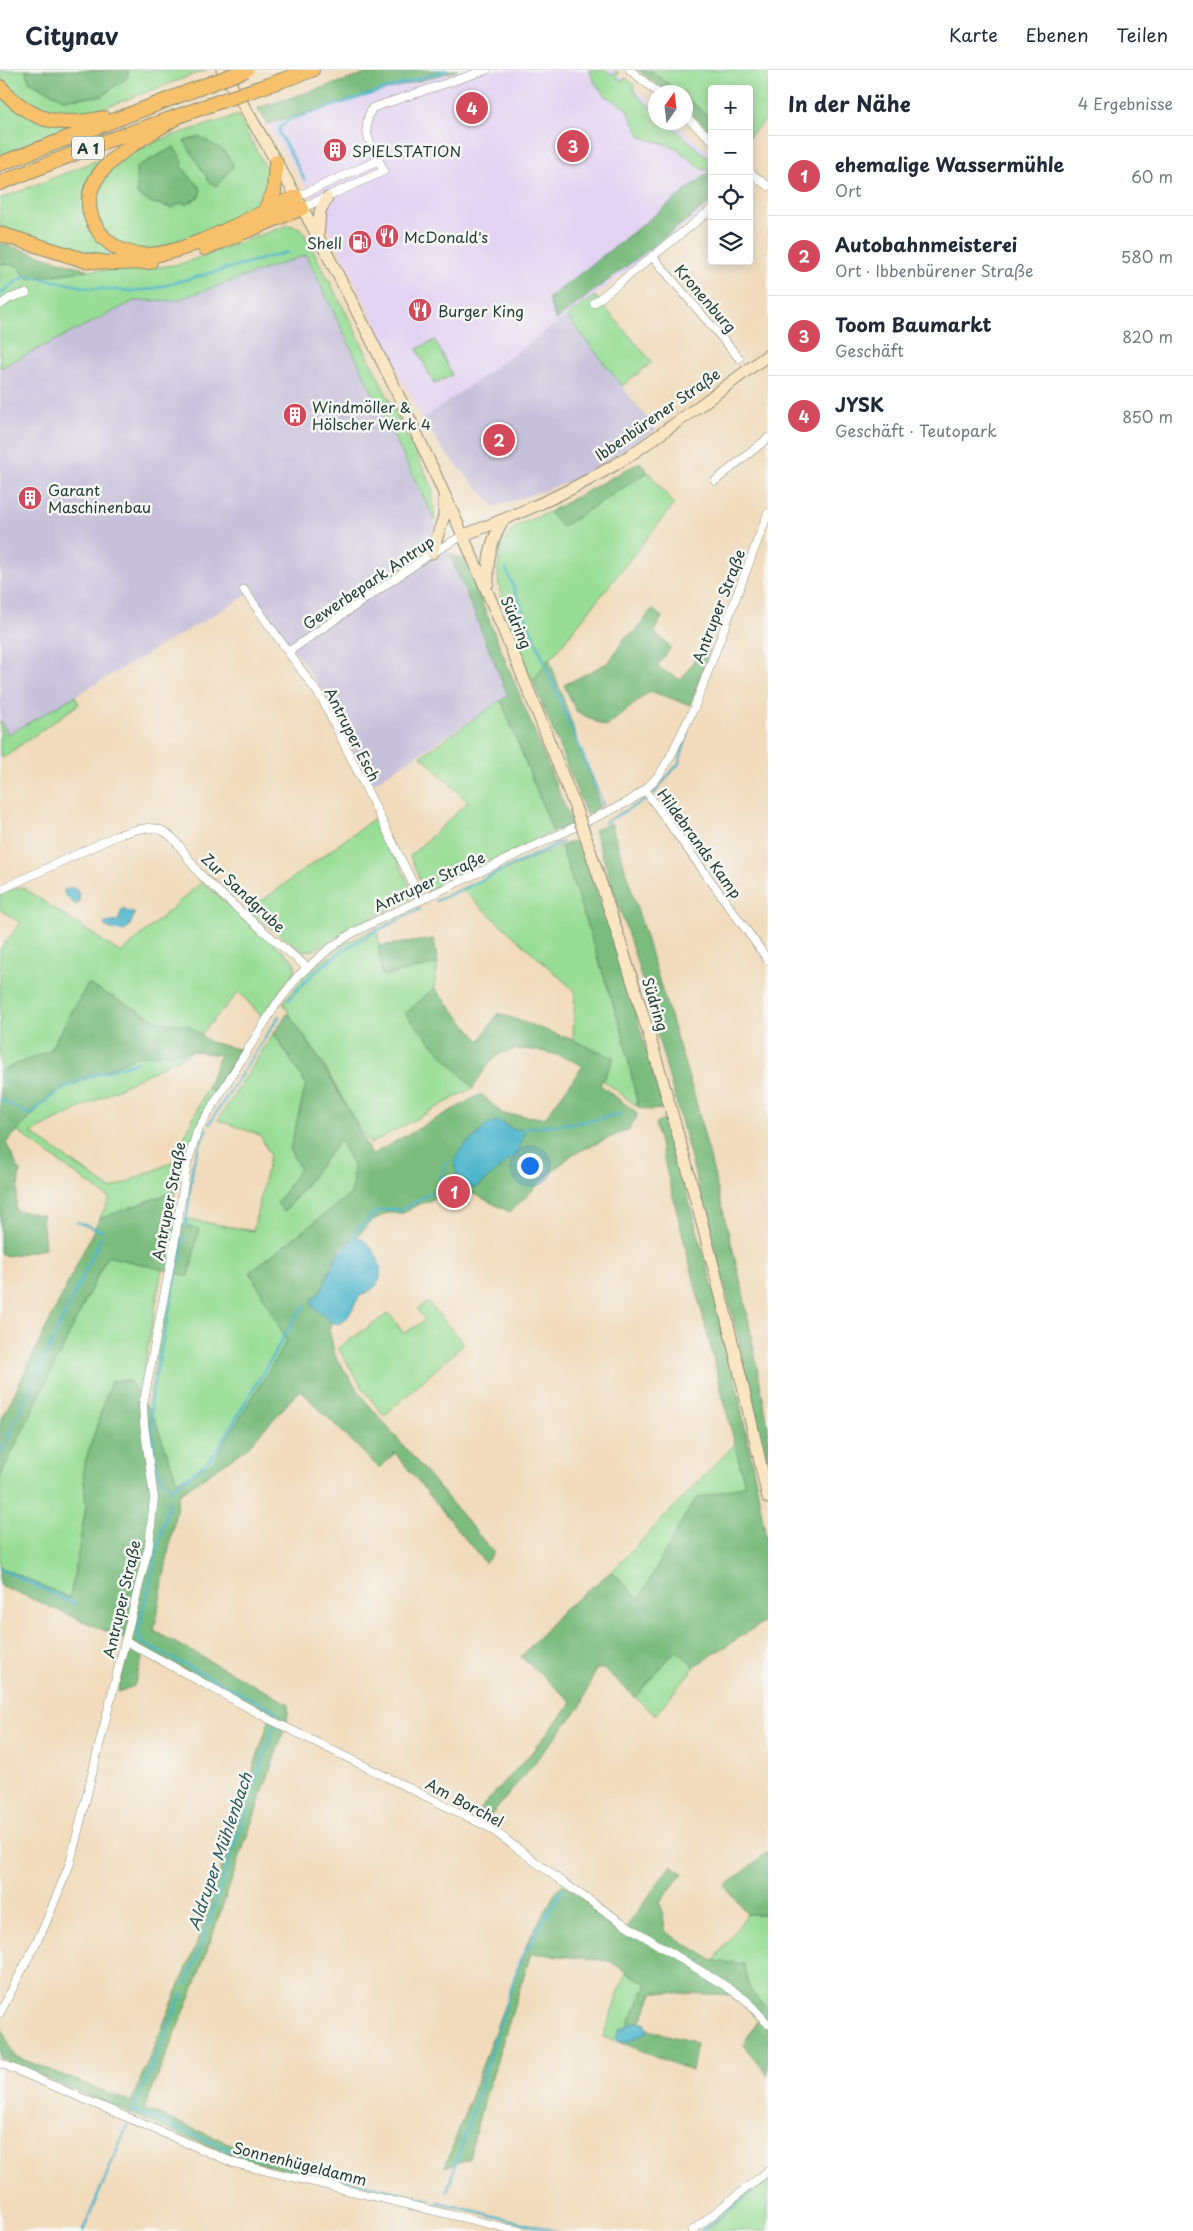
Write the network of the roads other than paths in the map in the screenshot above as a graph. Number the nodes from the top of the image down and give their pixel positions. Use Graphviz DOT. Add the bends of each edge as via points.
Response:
graph roads {
  1 [pos="222,70"];
  2 [pos="246,70"];
  3 [pos="312,70"];
  4 [pos="486,70"];
  5 [pos="630,70"];
  6 [pos="648,85"];
  7 [pos="0,88"];
  8 [pos="153,105"];
  9 [pos="177,117"];
  10 [pos="693,123"];
  11 [pos="708,136"];
  12 [pos="379,160"];
  13 [pos="276,162"];
  14 [pos="0,164"];
  15 [pos="753,177"];
  16 [pos="0,183"];
  17 [pos="768,186"];
  18 [pos="327,198"];
  19 [pos="299,203"];
  20 [pos="266,210"];
  21 [pos="708,212"];
  22 [pos="0,234"];
  23 [pos="318,238"];
  24 [pos="652,256"];
  25 [pos="26,293"];
  26 [pos="594,303"];
  27 [pos="0,305"];
  28 [pos="768,355"];
  29 [pos="739,358"];
  30 [pos="768,438"];
  31 [pos="715,481"];
  32 [pos="444,494"];
  33 [pos="768,513"];
  34 [pos="503,520"];
  35 [pos="464,535"];
  36 [pos="432,553"];
  37 [pos="244,590"];
  38 [pos="489,592"];
  39 [pos="288,652"];
  40 [pos="645,790"];
  41 [pos="0,890"];
  42 [pos="421,900"];
  43 [pos="768,960"];
  44 [pos="307,967"];
  45 [pos="768,1498"];
  46 [pos="126,1641"];
  47 [pos="0,2012"];
  48 [pos="768,2024"];
  49 [pos="0,2063"];
  50 [pos="768,2171"];
  51 [pos="518,2231"];
  52 [pos="692,2231"];
  1 -- 13 [label="main road"];
  2 -- 8 [label="highway, A 1, bridge"];
  3 -- 9 [label="highway, A 1, bridge"];
  4 -- 12 [label="street" via="372,108 365,121 367,135"];
  5 -- 6 [label="street"];
  7 -- 8 [label="highway" via="33,115 65,123"];
  8 -- 14 [label="highway, A 1"];
  9 -- 16 [label="highway, A 1"];
  9 -- 20 [label="highway" via="121,153 100,172 90,204 95,224 105,239 131,254 164,253 205,239"];
  10 -- 11 [label="street"];
  12 -- 18 [label="street" via="384,171"];
  12 -- 19 [label="street"];
  13 -- 19 [label="main road"];
  13 -- 20 [label="highway" via="274,192"];
  15 -- 17 [label="street"];
  18 -- 19 [label="street"];
  18 -- 23 [label="main road" via="320,211"];
  19 -- 20 [label="highway"];
  19 -- 22 [label="highway" via="189,253 131,264 84,260"];
  19 -- 23 [label="main road"];
  21 -- 24 [label="street"];
  23 -- 32 [label="main road"];
  24 -- 26 [label="street"];
  24 -- 29 [label="street, Kronenburg"];
  25 -- 27 [label="street"];
  28 -- 34 [label="main road, Ibbenbürener Straße" via="628,456 573,488"];
  30 -- 31 [label="street"];
  32 -- 35 [label="main road"];
  32 -- 36 [label="main road" via="444,516"];
  33 -- 40 [label="street, Antruper Straße" via="694,708 672,755"];
  34 -- 35 [label="main road, Ibbenbürener Straße"];
  34 -- 38 [label="main road" via="490,548 487,566"];
  35 -- 36 [label="street, Gewerbepark Antrup"];
  35 -- 38 [label="main road, Südring"];
  36 -- 39 [label="street, Gewerbepark Antrup"];
  37 -- 39 [label="street, Antruper Esch"];
  38 -- 45 [label="main road, Südring, bridge" via="575,806 619,936 678,1132 740,1368"];
  39 -- 42 [label="street, Antruper Esch" via="322,699"];
  40 -- 42 [label="street, Antruper Straße" via="611,810"];
  40 -- 43 [label="street, Hildebrands Kamp"];
  41 -- 44 [label="street, Zur Sandgrube" via="118,835 153,828 173,839 198,872"];
  42 -- 44 [label="street, Antruper Straße" via="349,935"];
  44 -- 46 [label="street, Antruper Straße" via="274,1006 209,1108 191,1147 143,1405 154,1498 148,1545"];
  46 -- 47 [label="street, Antruper Straße" via="67,1870 44,1928"];
  46 -- 48 [label="street, Am Borchel" via="278,1724 490,1828 613,1916 735,1992"];
  49 -- 51 [label="street, Sonnenhügeldamm" via="234,2163"];
  50 -- 52 [label="street"];
}
